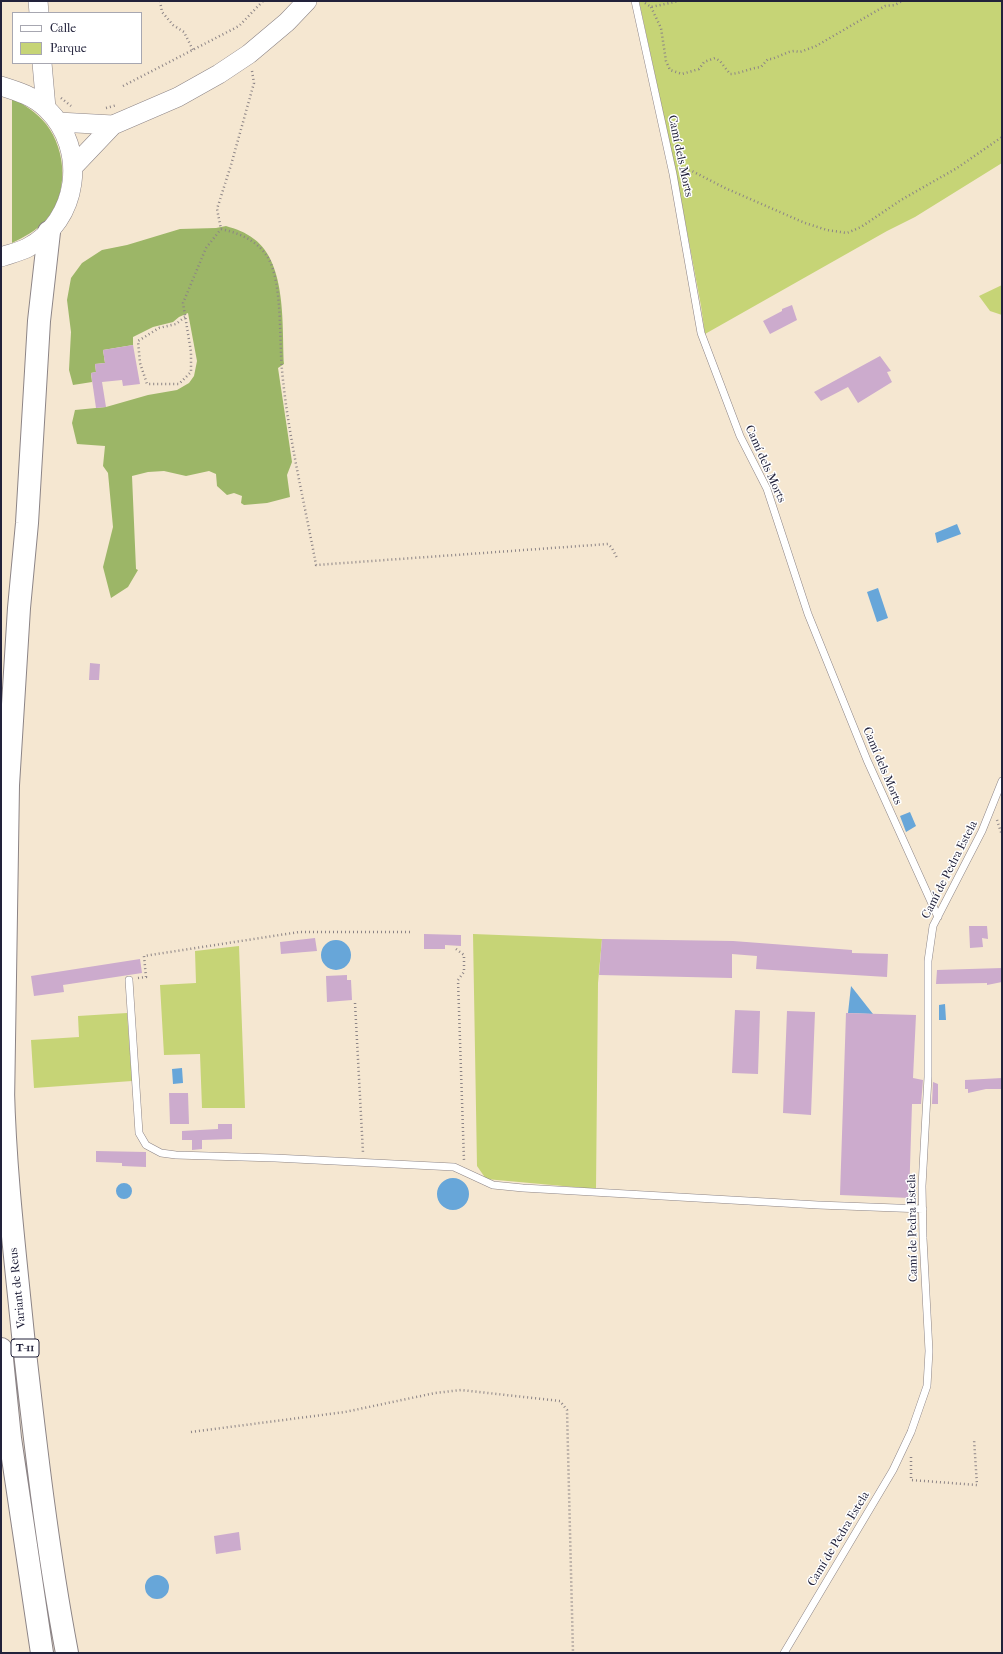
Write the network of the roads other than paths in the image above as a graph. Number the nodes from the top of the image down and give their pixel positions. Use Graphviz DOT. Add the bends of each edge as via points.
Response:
graph roads {
  1 [pos="38,1"];
  2 [pos="307,1"];
  3 [pos="635,1"];
  4 [pos="39,12"];
  5 [pos="42,64"];
  6 [pos="1,86"];
  7 [pos="46,108"];
  8 [pos="58,122"];
  9 [pos="113,125"];
  10 [pos="74,166"];
  11 [pos="49,232"];
  12 [pos="1,257"];
  13 [pos="1002,781"];
  14 [pos="938,917"];
  15 [pos="130,980"];
  16 [pos="1,1040"];
  17 [pos="3,1105"];
  18 [pos="923,1210"];
  19 [pos="1,1349"];
  20 [pos="42,1653"];
  21 [pos="66,1653"];
  22 [pos="784,1653"];
  1 -- 4 [label="main road"];
  2 -- 9 [label="main road" via="287,22 249,54 178,97"];
  3 -- 14 [label="lane, Camí dels Morts" via="673,174 701,333 740,436 767,489 808,614 867,760"];
  5 -- 7 [label="main road"];
  6 -- 7 [label="main road" via="25,94"];
  7 -- 8 [label="main road"];
  8 -- 9 [label="main road"];
  8 -- 10 [label="main road" via="69,143"];
  9 -- 10 [label="main road"];
  10 -- 11 [label="main road" via="72,190 63,213"];
  11 -- 12 [label="main road" via="27,248"];
  11 -- 17 [label="highway" via="39,321 8,785"];
  13 -- 14 [label="lane, Camí de Pedra Estela" via="982,831"];
  14 -- 18 [label="lane, Camí de Pedra Estela" via="933,926 928,961 928,1077"];
  15 -- 18 [label="lane" via="139,1133 146,1145 161,1153 454,1166 493,1185 523,1188"];
  16 -- 17 [label="highway, Variant de Reus / T-11"];
  17 -- 21 [label="highway, Variant de Reus / T-11" via="14,1246 36,1460"];
  18 -- 22 [label="lane, Camí de Pedra Estela" via="929,1351 927,1386 911,1432 893,1470"];
  19 -- 20 [label="highway, T-11" via="10,1438"];
}
